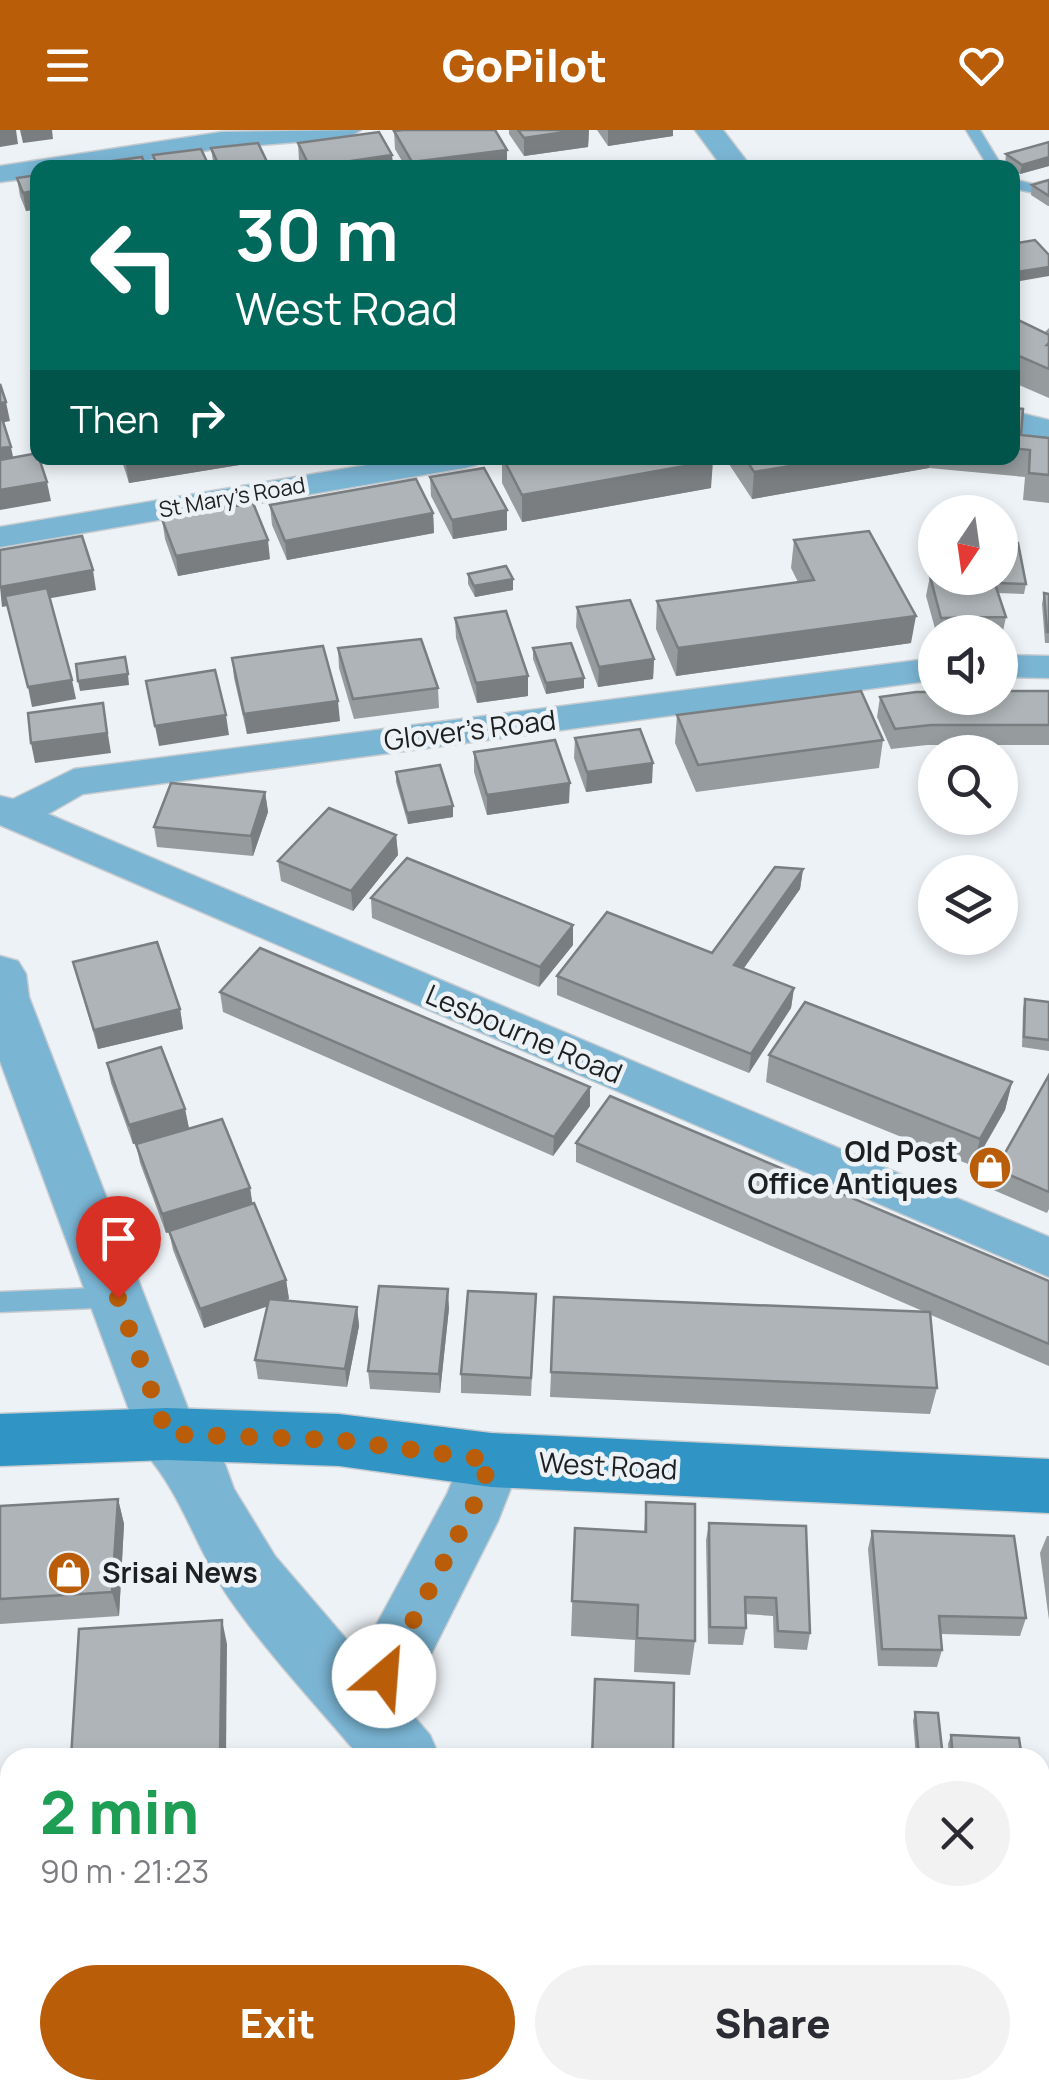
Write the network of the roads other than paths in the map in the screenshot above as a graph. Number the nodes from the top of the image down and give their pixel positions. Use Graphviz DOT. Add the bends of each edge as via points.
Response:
graph roads {
  1 [pos="347,130"];
  2 [pos="710,130"];
  3 [pos="973,130"];
  4 [pos="310,132"];
  5 [pos="98,143"];
  6 [pos="44,160"];
  7 [pos="732,160"];
  8 [pos="991,160"];
  9 [pos="30,165"];
  10 [pos="0,174"];
  11 [pos="1049,184"];
  12 [pos="1020,185"];
  13 [pos="1020,423"];
  14 [pos="1049,430"];
  15 [pos="423,465"];
  16 [pos="0,537"];
  17 [pos="1018,666"];
  18 [pos="1049,667"];
  19 [pos="918,671"];
  20 [pos="7,813"];
  21 [pos="1,989"];
  22 [pos="1049,1258"];
  23 [pos="118,1298"];
  24 [pos="0,1302"];
  25 [pos="167,1434"];
  26 [pos="0,1440"];
  27 [pos="491,1460"];
  28 [pos="1049,1486"];
  29 [pos="386,1735"];
  1 -- 4 [label="street"];
  2 -- 7 [label="street"];
  3 -- 8 [label="lane"];
  4 -- 5 [label="street"];
  5 -- 6 [label="street"];
  9 -- 10 [label="street"];
  11 -- 12 [label="lane"];
  13 -- 14 [label="street"];
  15 -- 16 [label="street, St Mary's Road"];
  17 -- 18 [label="street"];
  19 -- 20 [label="street, Glover's Road" via="74,782"];
  20 -- 22 [label="street, Lesbourne Road"];
  21 -- 23 [label="street"];
  23 -- 24 [label="lane"];
  23 -- 25 [label="street"];
  25 -- 26 [label="main road, West Road"];
  25 -- 27 [label="main road, West Road" via="339,1440"];
  25 -- 29 [label="street" via="197,1467 204,1496 252,1577"];
  27 -- 28 [label="main road, West Road"];
  27 -- 29 [label="street"];
}
